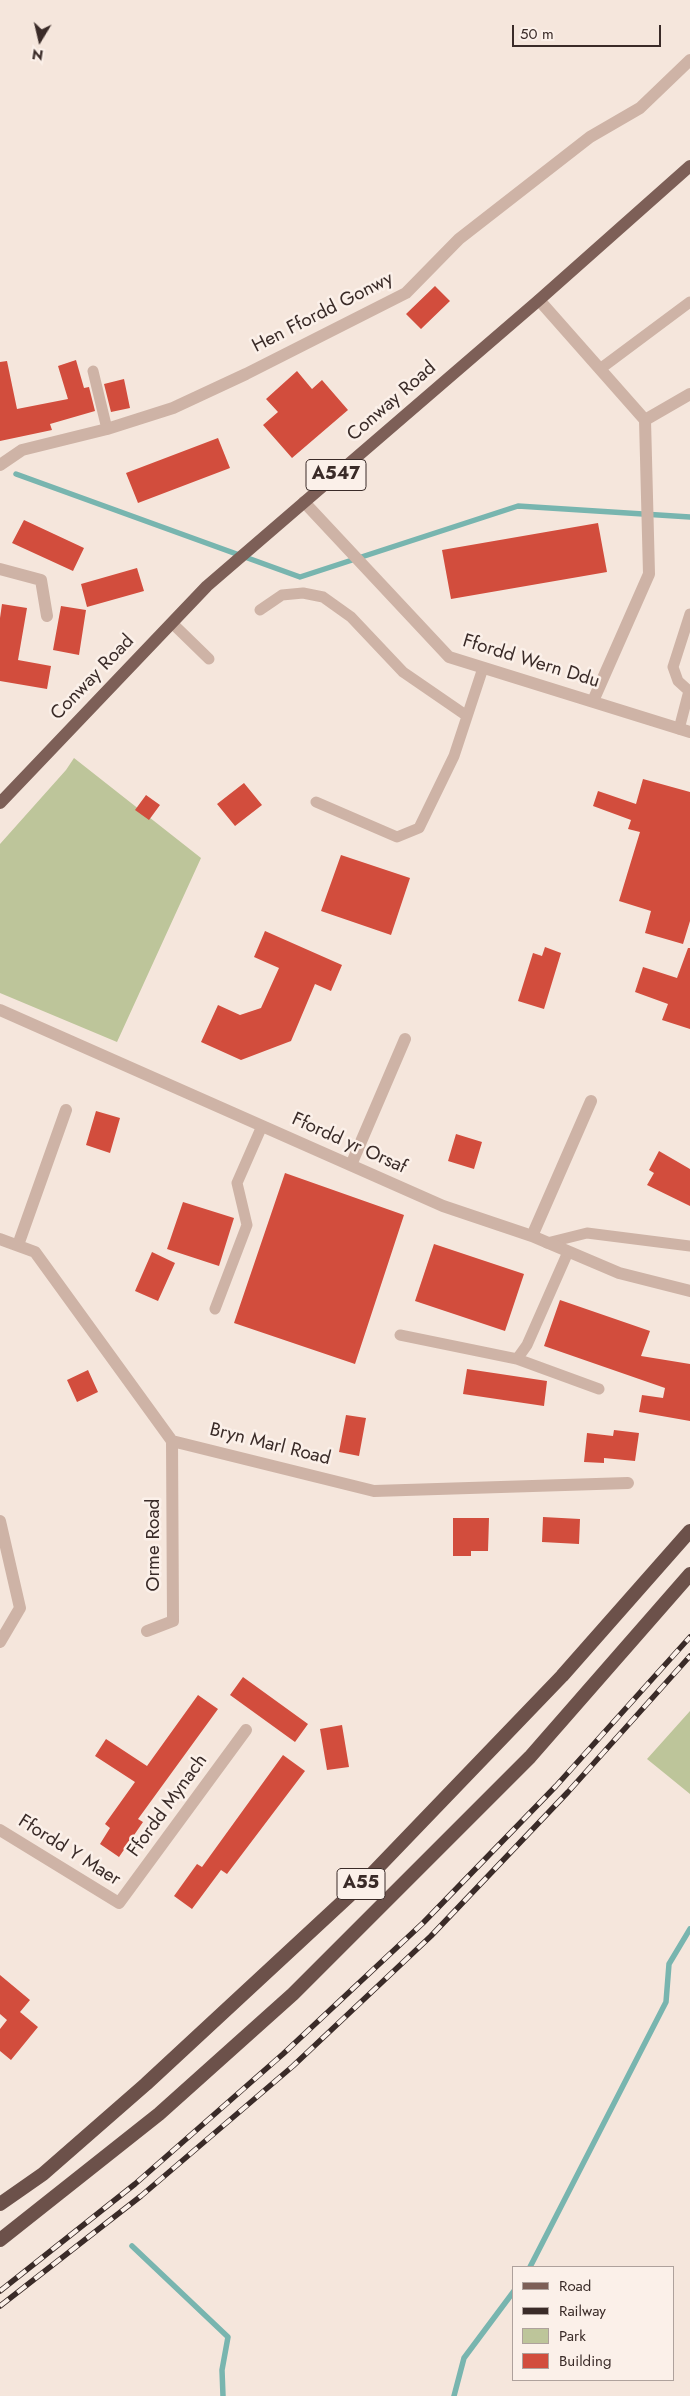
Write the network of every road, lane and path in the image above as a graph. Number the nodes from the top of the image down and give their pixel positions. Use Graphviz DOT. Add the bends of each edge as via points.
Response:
graph roads {
  1 [pos="690,60"];
  2 [pos="690,166"];
  3 [pos="539,300"];
  4 [pos="690,302"];
  5 [pos="600,369"];
  6 [pos="93,371"];
  7 [pos="690,394"];
  8 [pos="645,420"];
  9 [pos="107,429"];
  10 [pos="1,464"];
  11 [pos="304,502"];
  12 [pos="0,569"];
  13 [pos="260,610"];
  14 [pos="690,614"];
  15 [pos="47,616"];
  16 [pos="172,622"];
  17 [pos="209,660"];
  18 [pos="484,668"];
  19 [pos="593,701"];
  20 [pos="467,716"];
  21 [pos="685,730"];
  22 [pos="316,802"];
  23 [pos="0,803"];
  24 [pos="0,1010"];
  25 [pos="405,1039"];
  26 [pos="591,1101"];
  27 [pos="66,1110"];
  28 [pos="262,1126"];
  29 [pos="351,1165"];
  30 [pos="532,1236"];
  31 [pos="0,1239"];
  32 [pos="547,1243"];
  33 [pos="18,1246"];
  34 [pos="690,1246"];
  35 [pos="568,1252"];
  36 [pos="690,1291"];
  37 [pos="215,1309"];
  38 [pos="400,1335"];
  39 [pos="517,1359"];
  40 [pos="599,1389"];
  41 [pos="172,1441"];
  42 [pos="628,1483"];
  43 [pos="0,1521"];
  44 [pos="690,1531"];
  45 [pos="690,1574"];
  46 [pos="147,1631"];
  47 [pos="0,1642"];
  48 [pos="246,1730"];
  49 [pos="0,1830"];
  50 [pos="119,1904"];
  51 [pos="0,2204"];
  52 [pos="0,2240"];
  1 -- 9 [label="street, Hen Ffordd Gonwy" via="640,108 590,137 459,239 406,293 173,408"];
  2 -- 3 [label="main road, Conway Road / A547"];
  3 -- 5 [label="street"];
  3 -- 11 [label="main road, Conway Road / A547"];
  4 -- 5 [label="lane"];
  5 -- 8 [label="street"];
  6 -- 9 [label="lane"];
  7 -- 8 [label="street"];
  8 -- 19 [label="street" via="649,574"];
  9 -- 10 [label="street, Hen Ffordd Gonwy" via="22,450"];
  11 -- 16 [label="main road, Conway Road / A547" via="207,586"];
  11 -- 18 [label="street, Ffordd Wern Ddu" via="449,657"];
  12 -- 15 [label="street" via="41,580"];
  13 -- 20 [label="lane" via="282,595 303,593 323,597 351,617 403,672"];
  14 -- 21 [label="lane" via="674,667 678,681 689,691"];
  16 -- 17 [label="lane"];
  16 -- 23 [label="main road, Conway Road / A547"];
  18 -- 19 [label="street, Ffordd Wern Ddu"];
  18 -- 20 [label="lane"];
  19 -- 21 [label="street, Ffordd Wern Ddu"];
  20 -- 22 [label="lane" via="454,756 419,828 397,837"];
  24 -- 28 [label="street, Ffordd yr Orsaf"];
  25 -- 29 [label="street"];
  26 -- 30 [label="street"];
  27 -- 33 [label="street"];
  28 -- 29 [label="street, Ffordd yr Orsaf"];
  28 -- 37 [label="lane" via="237,1183 247,1225"];
  29 -- 30 [label="street, Ffordd yr Orsaf" via="444,1206"];
  30 -- 32 [label="street, Ffordd yr Orsaf"];
  31 -- 33 [label="street"];
  32 -- 34 [label="lane" via="587,1234"];
  32 -- 35 [label="street, Ffordd yr Orsaf"];
  33 -- 41 [label="street" via="35,1252"];
  35 -- 36 [label="street, Ffordd yr Orsaf" via="619,1273"];
  35 -- 39 [label="lane" via="527,1345"];
  38 -- 39 [label="lane"];
  39 -- 40 [label="lane"];
  41 -- 42 [label="street, Bryn Marl Road" via="374,1490"];
  41 -- 46 [label="street, Orme Road" via="173,1621"];
  43 -- 47 [label="street" via="20,1608"];
  44 -- 51 [label="highway, A55" via="562,1676 364,1882 146,2084 43,2174"];
  45 -- 52 [label="highway, A55" via="530,1757 293,1994 159,2114"];
  48 -- 50 [label="street, Ffordd Mynach"];
  49 -- 50 [label="street, Ffordd Y Maer"];
}
